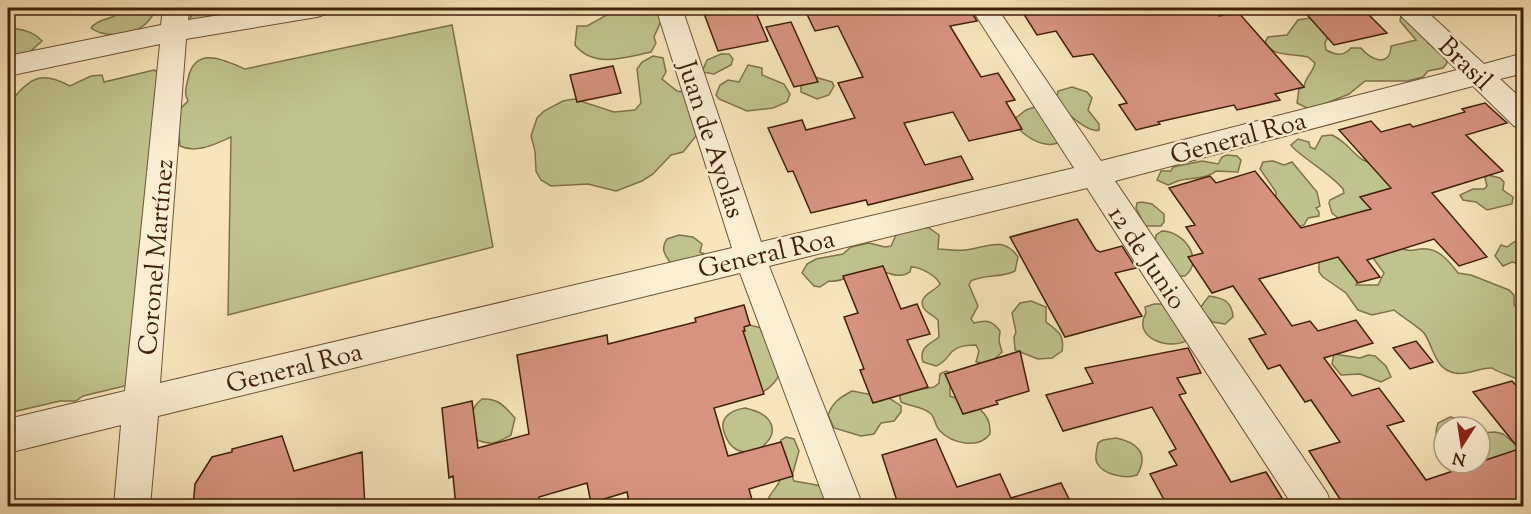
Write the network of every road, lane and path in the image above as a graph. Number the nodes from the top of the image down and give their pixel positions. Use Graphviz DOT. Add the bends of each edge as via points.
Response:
graph roads {
  1 [pos="317,8"];
  2 [pos="669,8"];
  3 [pos="984,8"];
  4 [pos="1408,8"];
  5 [pos="175,20"];
  6 [pos="1524,63"];
  7 [pos="8,66"];
  8 [pos="1479,75"];
  9 [pos="1524,118"];
  10 [pos="1094,175"];
  11 [pos="750,256"];
  12 [pos="143,403"];
  13 [pos="8,436"];
  14 [pos="132,507"];
  15 [pos="845,507"];
  16 [pos="1314,507"];
  1 -- 5 [label="street"];
  2 -- 11 [label="street, Juan de Ayolas"];
  3 -- 10 [label="street, 12 de Junio"];
  4 -- 8 [label="street, Brasil"];
  5 -- 7 [label="street"];
  5 -- 12 [label="street, Coronel Martínez"];
  6 -- 8 [label="street, General Roa"];
  8 -- 9 [label="street, Brasil"];
  8 -- 10 [label="street, General Roa"];
  10 -- 11 [label="street, General Roa"];
  10 -- 16 [label="street, 12 de Junio"];
  11 -- 12 [label="street, General Roa"];
  11 -- 15 [label="street, Juan de Ayolas"];
  12 -- 13 [label="street, General Roa"];
  12 -- 14 [label="street, Coronel Martínez"];
}
